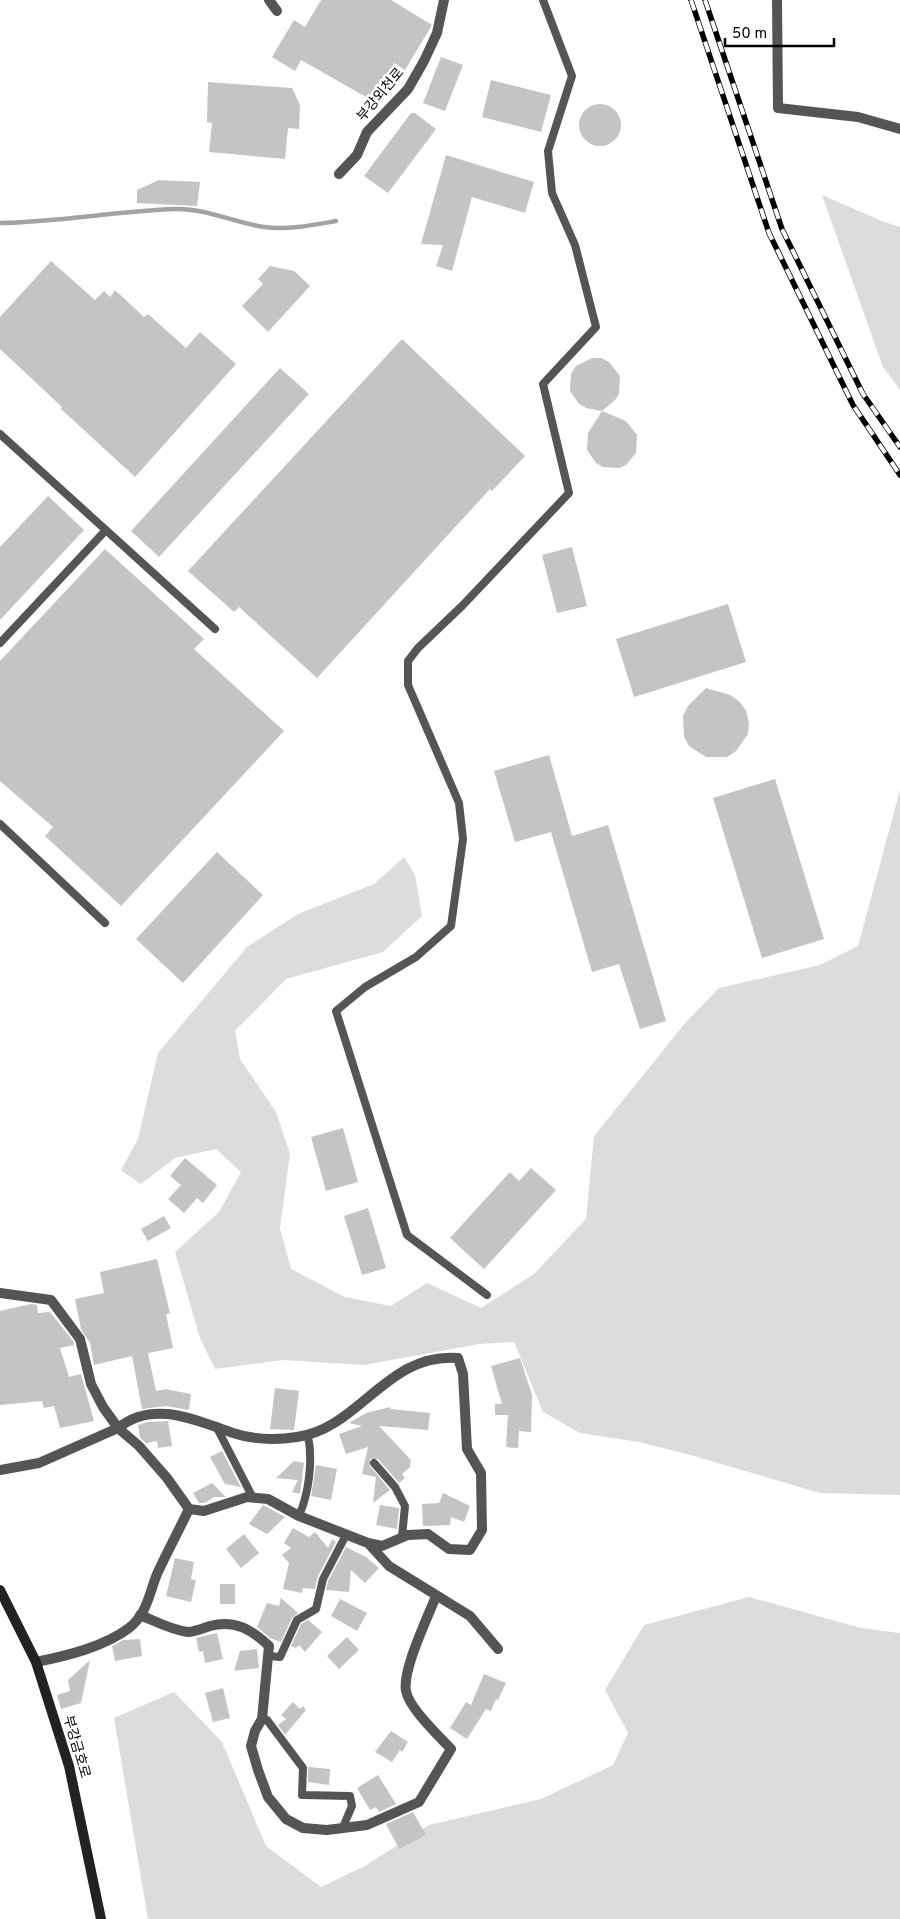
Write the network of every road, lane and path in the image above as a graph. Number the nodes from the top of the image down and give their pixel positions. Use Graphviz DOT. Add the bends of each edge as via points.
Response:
graph roads {
  1 [pos="269,0"];
  2 [pos="444,0"];
  3 [pos="543,0"];
  4 [pos="777,0"];
  5 [pos="277,12"];
  6 [pos="900,129"];
  7 [pos="339,174"];
  8 [pos="0,434"];
  9 [pos="106,530"];
  10 [pos="215,629"];
  11 [pos="0,643"];
  12 [pos="0,824"];
  13 [pos="105,923"];
  14 [pos="0,1293"];
  15 [pos="487,1295"];
  16 [pos="216,1426"];
  17 [pos="118,1428"];
  18 [pos="308,1436"];
  19 [pos="374,1463"];
  20 [pos="0,1470"];
  21 [pos="253,1498"];
  22 [pos="189,1508"];
  23 [pos="299,1516"];
  24 [pos="346,1535"];
  25 [pos="402,1537"];
  26 [pos="368,1543"];
  27 [pos="0,1590"];
  28 [pos="436,1596"];
  29 [pos="140,1615"];
  30 [pos="498,1649"];
  31 [pos="269,1656"];
  32 [pos="36,1662"];
  33 [pos="262,1719"];
  34 [pos="343,1827"];
  35 [pos="101,1919"];
  1 -- 5 [label="street"];
  2 -- 7 [label="street, 부강외천로" via="436,33 408,90 367,132 358,154"];
  3 -- 15 [label="lane" via="572,76 548,151 552,193 575,245 596,327 543,384 569,493 408,661 408,685 459,803 462,839 451,926 416,957 364,987 336,1011 407,1235"];
  4 -- 6 [label="street" via="778,108 858,118"];
  8 -- 9 [label="lane"];
  9 -- 10 [label="lane"];
  9 -- 11 [label="lane"];
  12 -- 13 [label="lane"];
  14 -- 17 [label="street" via="51,1300 80,1339 91,1384"];
  16 -- 17 [label="street" via="181,1414 154,1414 127,1420"];
  16 -- 18 [label="street" via="235,1434 275,1440"];
  16 -- 21 [label="lane"];
  17 -- 20 [label="street" via="39,1463"];
  17 -- 22 [label="street" via="161,1471"];
  18 -- 23 [label="lane" via="311,1451"];
  18 -- 25 [label="street" via="347,1415 412,1366 446,1357 458,1358 463,1374 467,1449 481,1473 482,1530 470,1550 449,1549 428,1534"];
  19 -- 25 [label="lane" via="395,1487 405,1506"];
  21 -- 22 [label="street" via="247,1497 204,1511"];
  21 -- 23 [label="street" via="268,1499"];
  22 -- 29 [label="street" via="157,1575 148,1605"];
  23 -- 24 [label="street"];
  24 -- 26 [label="street"];
  24 -- 31 [label="lane" via="323,1579 316,1609 297,1620 280,1658"];
  25 -- 26 [label="street" via="382,1546"];
  26 -- 28 [label="street" via="389,1566"];
  27 -- 32 [label="street, 부강금호로"];
  28 -- 30 [label="street" via="470,1616"];
  28 -- 34 [label="street" via="405,1678 406,1693 427,1725 451,1749 419,1802 367,1825"];
  29 -- 31 [label="street" via="189,1632 231,1623 252,1631 269,1646"];
  29 -- 32 [label="street" via="129,1627 103,1642"];
  31 -- 33 [label="street"];
  32 -- 35 [label="street, 부강금호로" via="69,1766"];
  33 -- 34 [label="street" via="252,1746 268,1797 286,1819 303,1828 327,1830"];
  33 -- 34 [label="lane" via="267,1720 303,1768 302,1795 350,1796 352,1806"];
}
